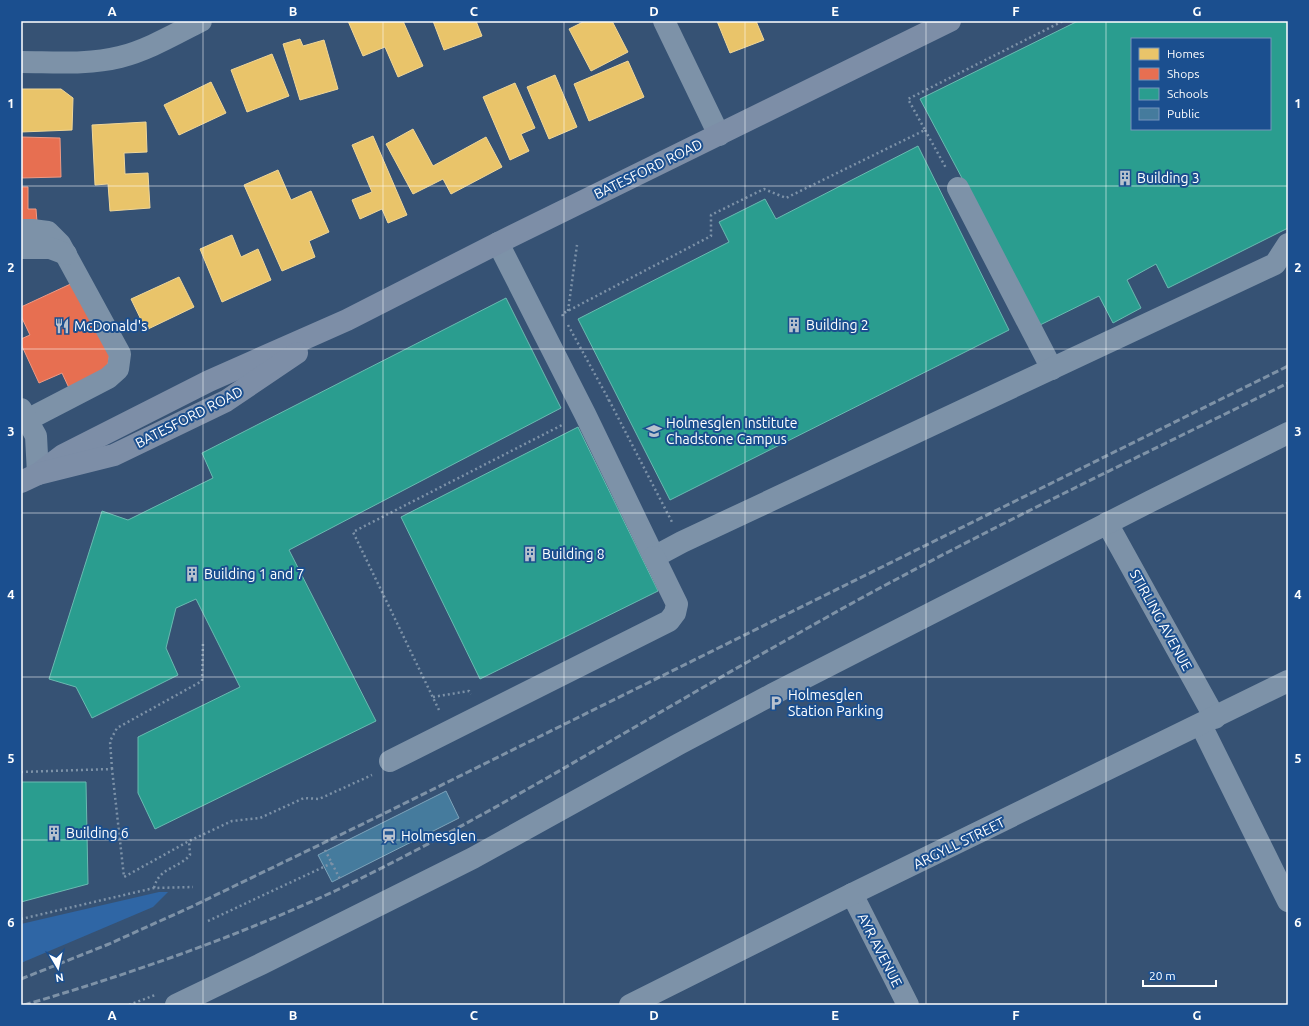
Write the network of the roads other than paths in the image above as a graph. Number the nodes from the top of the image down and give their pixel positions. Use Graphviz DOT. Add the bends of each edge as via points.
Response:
graph roads {
  1 [pos="201,21"];
  2 [pos="664,21"];
  3 [pos="950,21"];
  4 [pos="21,62"];
  5 [pos="719,135"];
  6 [pos="958,188"];
  7 [pos="21,230"];
  8 [pos="498,243"];
  9 [pos="1288,244"];
  10 [pos="21,248"];
  11 [pos="66,254"];
  12 [pos="1052,369"];
  13 [pos="24,414"];
  14 [pos="1288,434"];
  15 [pos="30,478"];
  16 [pos="1107,523"];
  17 [pos="654,557"];
  18 [pos="1288,682"];
  19 [pos="1208,721"];
  20 [pos="390,760"];
  21 [pos="852,894"];
  22 [pos="1288,901"];
  23 [pos="176,1005"];
  24 [pos="630,1005"];
  25 [pos="908,1005"];
  1 -- 4 [label="street" via="137,52 119,57 98,61"];
  2 -- 5 [label="street"];
  3 -- 5 [label="main road, BATESFORD ROAD"];
  5 -- 8 [label="main road, BATESFORD ROAD"];
  6 -- 12 [label="street"];
  7 -- 11 [label="street" via="48,232"];
  8 -- 15 [label="main road, BATESFORD ROAD" via="347,320 209,381 63,455"];
  8 -- 17 [label="street"];
  9 -- 12 [label="street" via="1275,264"];
  10 -- 11 [label="street" via="50,248"];
  11 -- 13 [label="street" via="120,354 118,369 108,378"];
  12 -- 17 [label="street"];
  13 -- 15 [label="street" via="36,436"];
  14 -- 16 [label="street"];
  16 -- 19 [label="street, STIRLING AVENUE"];
  16 -- 23 [label="street" via="773,694 473,858"];
  17 -- 20 [label="street" via="677,604 675,614 669,621"];
  18 -- 19 [label="street, ARGYLL STREET"];
  19 -- 21 [label="street, ARGYLL STREET"];
  19 -- 22 [label="street, STIRLING AVENUE"];
  21 -- 24 [label="street, ARGYLL STREET"];
  21 -- 25 [label="street, AYR AVENUE"];
}
